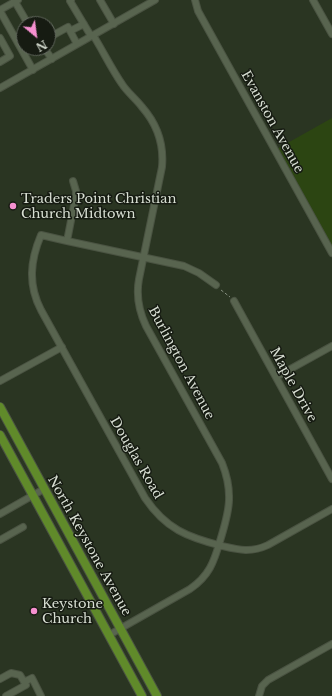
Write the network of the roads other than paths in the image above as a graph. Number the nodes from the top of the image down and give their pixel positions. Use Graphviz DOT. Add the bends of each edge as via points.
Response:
graph roads {
  1 [pos="71,0"];
  2 [pos="100,0"];
  3 [pos="155,0"];
  4 [pos="195,0"];
  5 [pos="313,0"];
  6 [pos="16,1"];
  7 [pos="0,11"];
  8 [pos="24,16"];
  9 [pos="84,24"];
  10 [pos="114,24"];
  11 [pos="70,31"];
  12 [pos="56,34"];
  13 [pos="332,34"];
  14 [pos="92,36"];
  15 [pos="0,38"];
  16 [pos="78,44"];
  17 [pos="50,56"];
  18 [pos="52,59"];
  19 [pos="0,62"];
  20 [pos="33,70"];
  21 [pos="1,86"];
  22 [pos="73,181"];
  23 [pos="67,241"];
  24 [pos="332,253"];
  25 [pos="143,257"];
  26 [pos="216,285"];
  27 [pos="234,301"];
  28 [pos="332,346"];
  29 [pos="62,348"];
  30 [pos="276,377"];
  31 [pos="0,381"];
  32 [pos="0,407"];
  33 [pos="0,435"];
  34 [pos="332,479"];
  35 [pos="44,490"];
  36 [pos="33,496"];
  37 [pos="332,509"];
  38 [pos="0,514"];
  39 [pos="23,527"];
  40 [pos="0,540"];
  41 [pos="219,545"];
  42 [pos="120,628"];
  43 [pos="109,634"];
  44 [pos="332,644"];
  45 [pos="0,679"];
  46 [pos="24,682"];
  47 [pos="6,696"];
  48 [pos="42,696"];
  49 [pos="142,696"];
  50 [pos="158,696"];
  51 [pos="259,696"];
  1 -- 9 [label="street, Burlington Avenue"];
  2 -- 10 [label="street"];
  3 -- 10 [label="street"];
  4 -- 24 [label="street, Evanston Avenue" via="198,11"];
  5 -- 13 [label="street"];
  6 -- 7 [label="street"];
  6 -- 8 [label="street"];
  7 -- 20 [label="street"];
  9 -- 11 [label="street"];
  9 -- 14 [label="street, Burlington Avenue"];
  10 -- 14 [label="street"];
  11 -- 12 [label="street" via="68,27"];
  11 -- 16 [label="street"];
  14 -- 16 [label="street"];
  14 -- 25 [label="street, Burlington Avenue" via="122,84 150,116 160,139 162,167"];
  15 -- 19 [label="street" via="10,56"];
  16 -- 18 [label="street"];
  17 -- 18 [label="street"];
  18 -- 20 [label="street"];
  20 -- 21 [label="street"];
  22 -- 23 [label="street" via="76,195"];
  23 -- 25 [label="street"];
  23 -- 29 [label="street, Douglas Road" via="40,235 32,274 38,303"];
  25 -- 26 [label="street" via="188,268"];
  25 -- 41 [label="street, Burlington Avenue" via="138,293 142,316 227,477 230,503"];
  27 -- 30 [label="street, Maple Drive"];
  28 -- 30 [label="street"];
  29 -- 31 [label="street"];
  29 -- 41 [label="street, Douglas Road" via="151,508 177,530 190,537"];
  30 -- 34 [label="street, Maple Drive"];
  32 -- 35 [label="main road, North Keystone Avenue"];
  33 -- 36 [label="main road, North Keystone Avenue"];
  35 -- 36 [label="street"];
  35 -- 42 [label="main road, North Keystone Avenue"];
  36 -- 38 [label="street"];
  36 -- 43 [label="main road, North Keystone Avenue"];
  37 -- 41 [label="street, Douglas Road" via="262,548 245,551"];
  39 -- 40 [label="street"];
  41 -- 42 [label="street, Burlington Avenue" via="210,570 198,583"];
  42 -- 43 [label="street, Burlington Avenue"];
  42 -- 50 [label="main road, North Keystone Avenue"];
  43 -- 49 [label="main road, North Keystone Avenue"];
  44 -- 51 [label="street" via="268,680 262,686"];
  45 -- 46 [label="street" via="11,673 20,675"];
  46 -- 47 [label="street" via="26,685"];
  46 -- 48 [label="street" via="32,678"];
}
